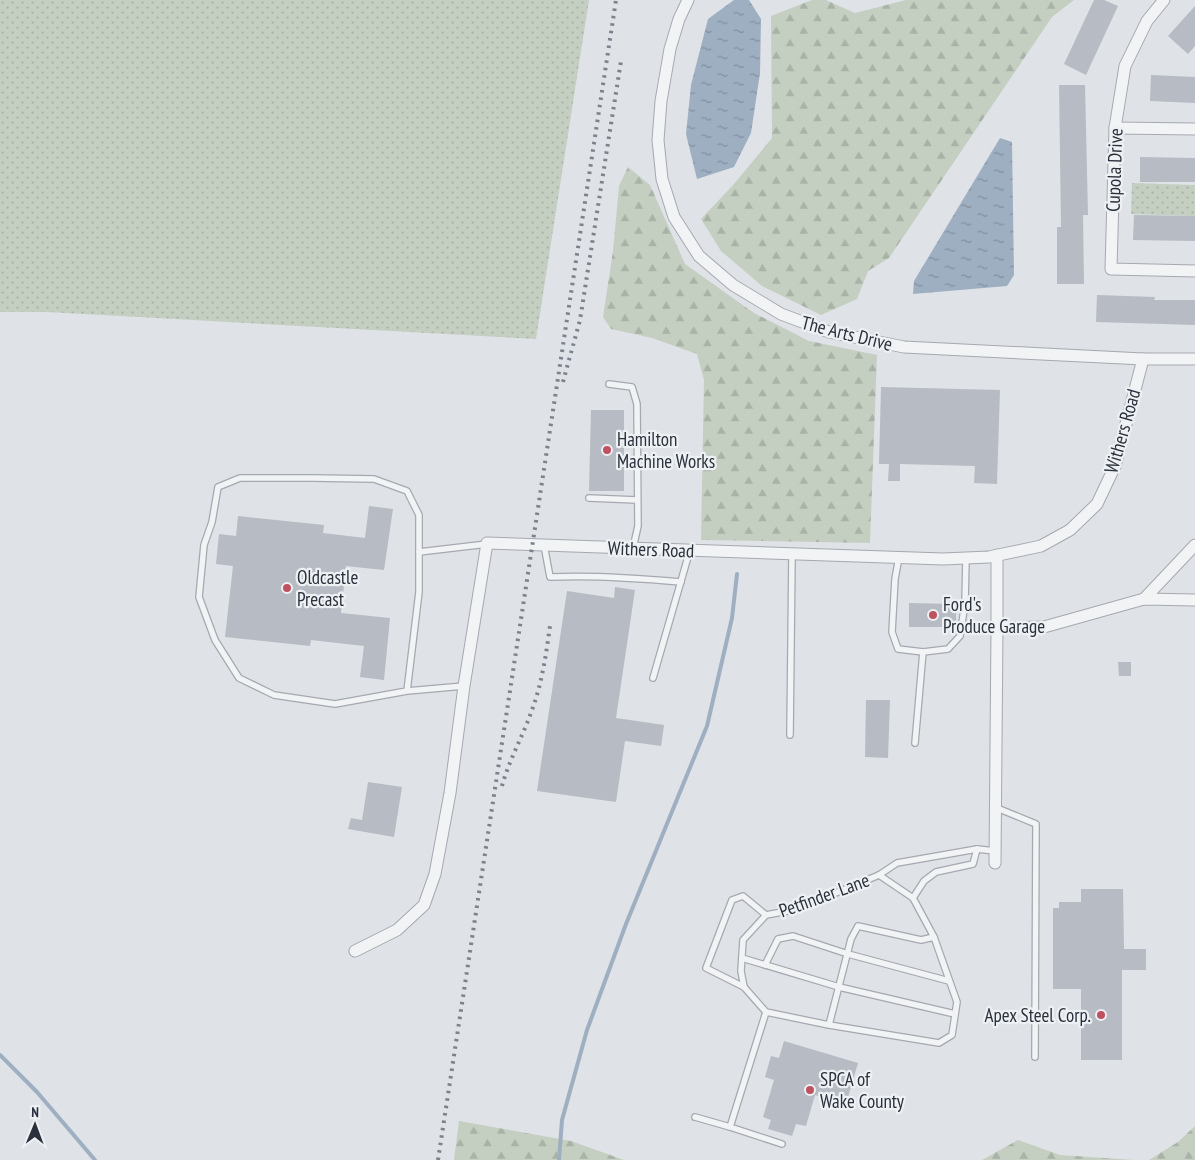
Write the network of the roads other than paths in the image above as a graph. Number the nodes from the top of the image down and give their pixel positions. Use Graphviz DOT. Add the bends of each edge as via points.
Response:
graph roads {
  1 [pos="688,0"];
  2 [pos="1164,0"];
  3 [pos="1115,128"];
  4 [pos="1195,130"];
  5 [pos="1195,271"];
  6 [pos="1143,358"];
  7 [pos="1195,359"];
  8 [pos="609,384"];
  9 [pos="589,498"];
  10 [pos="637,500"];
  11 [pos="488,544"];
  12 [pos="544,545"];
  13 [pos="1195,545"];
  14 [pos="632,548"];
  15 [pos="690,550"];
  16 [pos="419,552"];
  17 [pos="792,554"];
  18 [pos="997,555"];
  19 [pos="899,557"];
  20 [pos="966,558"];
  21 [pos="681,582"];
  22 [pos="1144,598"];
  23 [pos="1195,600"];
  24 [pos="997,628"];
  25 [pos="923,652"];
  26 [pos="653,678"];
  27 [pos="464,686"];
  28 [pos="407,691"];
  29 [pos="790,735"];
  30 [pos="914,743"];
  31 [pos="997,808"];
  32 [pos="977,849"];
  33 [pos="996,851"];
  34 [pos="995,863"];
  35 [pos="879,875"];
  36 [pos="913,898"];
  37 [pos="766,915"];
  38 [pos="934,937"];
  39 [pos="355,952"];
  40 [pos="848,954"];
  41 [pos="742,958"];
  42 [pos="766,965"];
  43 [pos="950,981"];
  44 [pos="744,987"];
  45 [pos="840,988"];
  46 [pos="766,1012"];
  47 [pos="955,1014"];
  48 [pos="829,1025"];
  49 [pos="1035,1058"];
  50 [pos="695,1117"];
  51 [pos="730,1127"];
  52 [pos="782,1144"];
  1 -- 6 [label="street, The Arts Drive" via="678,19 661,101 658,140 662,179 674,217 699,256 733,285 781,314 829,332 904,347"];
  2 -- 3 [label="street, Cupola Drive" via="1147,21 1124,66"];
  3 -- 4 [label="street"];
  3 -- 5 [label="street, Cupola Drive" via="1111,269"];
  6 -- 7 [label="street, The Arts Drive"];
  6 -- 18 [label="street, Withers Road" via="1115,466 1097,504 1070,530 1042,546"];
  8 -- 10 [label="lane" via="632,387 637,404"];
  9 -- 10 [label="lane"];
  10 -- 14 [label="lane" via="638,526"];
  11 -- 12 [label="street, Withers Road"];
  11 -- 16 [label="lane"];
  11 -- 27 [label="street"];
  12 -- 14 [label="street, Withers Road"];
  12 -- 21 [label="lane" via="550,577"];
  13 -- 22 [label="street"];
  14 -- 15 [label="street, Withers Road"];
  15 -- 17 [label="street, Withers Road"];
  15 -- 21 [label="lane"];
  16 -- 28 [label="lane" via="419,592"];
  16 -- 28 [label="lane" via="419,515 407,490 374,479 240,478 218,487 201,571 199,597 215,640 239,678 274,695 335,704"];
  17 -- 19 [label="street, Withers Road"];
  17 -- 29 [label="lane"];
  18 -- 20 [label="street, Withers Road"];
  18 -- 24 [label="street"];
  19 -- 20 [label="street, Withers Road"];
  19 -- 25 [label="lane" via="892,632 898,649"];
  20 -- 25 [label="lane" via="960,636 948,649"];
  21 -- 26 [label="lane"];
  22 -- 23 [label="street"];
  22 -- 24 [label="street" via="1044,627"];
  24 -- 31 [label="street"];
  25 -- 30 [label="lane"];
  27 -- 28 [label="lane"];
  27 -- 39 [label="street" via="442,837 435,874 424,905 397,930"];
  31 -- 33 [label="street"];
  31 -- 49 [label="lane" via="1036,824"];
  32 -- 33 [label="lane, Petfinder Lane"];
  32 -- 35 [label="lane, Petfinder Lane" via="897,863"];
  32 -- 36 [label="lane" via="973,864 936,872"];
  33 -- 34 [label="street"];
  35 -- 36 [label="lane"];
  35 -- 37 [label="lane, Petfinder Lane" via="793,910"];
  36 -- 38 [label="lane"];
  37 -- 41 [label="lane, Petfinder Lane" via="744,940"];
  37 -- 44 [label="lane" via="743,896 732,900 706,968"];
  38 -- 40 [label="lane" via="921,940 858,926"];
  38 -- 43 [label="lane"];
  40 -- 42 [label="lane" via="793,936 778,939"];
  40 -- 43 [label="lane"];
  40 -- 45 [label="lane"];
  41 -- 42 [label="lane"];
  41 -- 44 [label="lane, Petfinder Lane" via="740,971"];
  42 -- 45 [label="lane"];
  43 -- 47 [label="lane" via="957,1002"];
  44 -- 46 [label="lane"];
  45 -- 47 [label="lane"];
  45 -- 48 [label="lane"];
  46 -- 48 [label="lane"];
  46 -- 51 [label="lane"];
  47 -- 48 [label="lane" via="952,1035 939,1043"];
  50 -- 51 [label="lane"];
  51 -- 52 [label="lane"];
}
